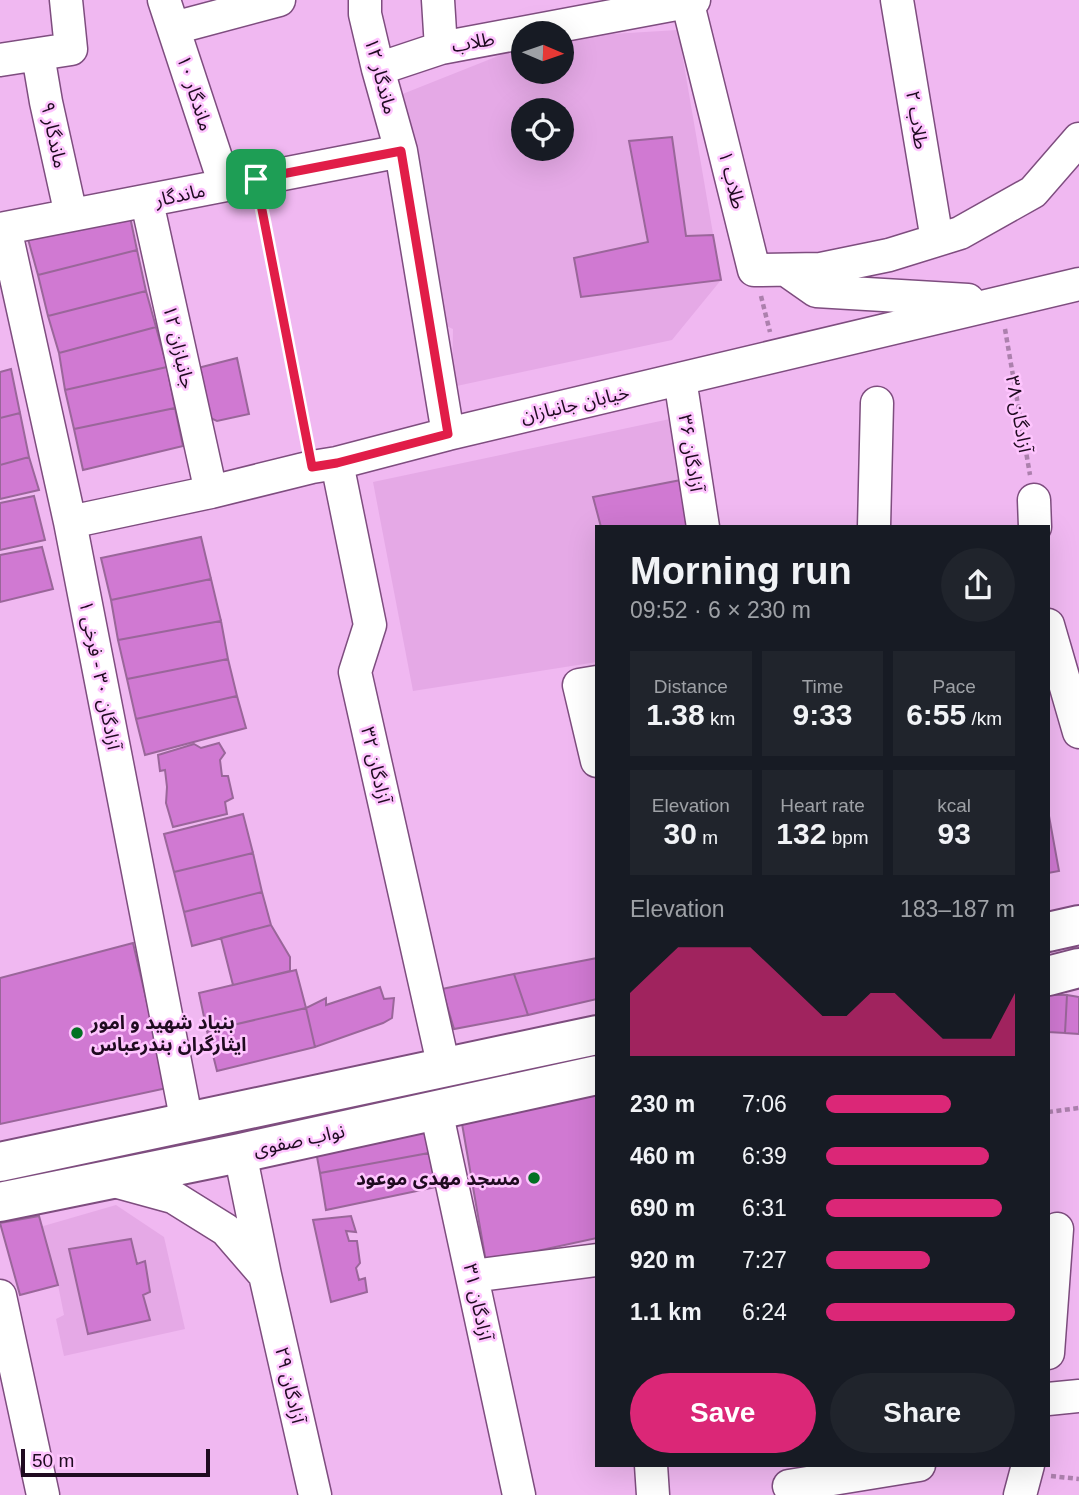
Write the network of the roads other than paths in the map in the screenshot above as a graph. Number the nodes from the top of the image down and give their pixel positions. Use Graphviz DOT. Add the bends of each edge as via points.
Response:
graph roads {
  1 [pos="66,0"];
  2 [pos="279,0"];
  3 [pos="365,0"];
  4 [pos="438,0"];
  5 [pos="897,0"];
  6 [pos="690,1"];
  7 [pos="169,14"];
  8 [pos="441,48"];
  9 [pos="38,55"];
  10 [pos="0,60"];
  11 [pos="378,69"];
  12 [pos="1079,139"];
  13 [pos="401,151"];
  14 [pos="225,186"];
  15 [pos="147,202"];
  16 [pos="71,215"];
  17 [pos="2,229"];
  18 [pos="937,240"];
  19 [pos="786,270"];
  20 [pos="1079,284"];
  21 [pos="1000,302"];
  22 [pos="680,379"];
  23 [pos="877,402"];
  24 [pos="448,434"];
  25 [pos="324,465"];
  26 [pos="211,492"];
  27 [pos="70,522"];
  28 [pos="703,525"];
  29 [pos="874,525"];
  30 [pos="1050,632"];
  31 [pos="588,684"];
  32 [pos="1079,732"];
  33 [pos="595,744"];
  34 [pos="1079,925"];
  35 [pos="1050,932"];
  36 [pos="1079,968"];
  37 [pos="1050,975"];
  38 [pos="595,1035"];
  39 [pos="443,1068"];
  40 [pos="595,1075"];
  41 [pos="436,1110"];
  42 [pos="187,1122"];
  43 [pos="240,1153"];
  44 [pos="0,1161"];
  45 [pos="111,1180"];
  46 [pos="0,1202"];
  47 [pos="1061,1229"];
  48 [pos="595,1260"];
  49 [pos="265,1275"];
  50 [pos="472,1276"];
  51 [pos="0,1296"];
  52 [pos="1050,1334"];
  53 [pos="1079,1396"];
  54 [pos="1050,1399"];
  55 [pos="651,1467"];
  56 [pos="904,1467"];
  57 [pos="1027,1467"];
  58 [pos="789,1482"];
  59 [pos="43,1495"];
  60 [pos="314,1495"];
  61 [pos="519,1495"];
  62 [pos="653,1495"];
  63 [pos="1020,1495"];
  1 -- 9 [label="street" via="71,49"];
  2 -- 7 [label="street"];
  3 -- 11 [label="street, ماندگار ۱۲"];
  4 -- 8 [label="street"];
  5 -- 18 [label="street, طلاب ۲"];
  6 -- 8 [label="street, طلاب"];
  6 -- 19 [label="street, طلاب ۱" via="754,270"];
  7 -- 14 [label="street, ماندگار ۱۰"];
  8 -- 11 [label="street, طلاب"];
  9 -- 10 [label="street"];
  9 -- 16 [label="street, ماندگار ۹"];
  11 -- 13 [label="street, ماندگار ۱۲"];
  12 -- 18 [label="street" via="1033,192 960,233"];
  13 -- 14 [label="street, ماندگار"];
  13 -- 24 [label="street, ماندگار ۱۲"];
  14 -- 15 [label="street, ماندگار"];
  15 -- 16 [label="street, ماندگار"];
  15 -- 26 [label="street, جانبازان ۱۲"];
  16 -- 17 [label="street, ماندگار"];
  17 -- 27 [label="street, آزادگان ۳۰ - فرخی ۱"];
  18 -- 19 [label="street" via="821,269"];
  19 -- 21 [label="street" via="816,291"];
  20 -- 21 [label="street, خیابان جانبازان"];
  21 -- 22 [label="street, خیابان جانبازان"];
  22 -- 24 [label="street, خیابان جانبازان"];
  22 -- 28 [label="street, آزادگان ۳۶"];
  23 -- 29 [label="street"];
  24 -- 25 [label="street, خیابان جانبازان"];
  25 -- 26 [label="street, خیابان جانبازان"];
  25 -- 39 [label="street, آزادگان ۳۲" via="370,625 355,672"];
  26 -- 27 [label="street, خیابان جانبازان"];
  27 -- 42 [label="street, آزادگان ۳۰ - فرخی ۱"];
  30 -- 32 [label="street"];
  31 -- 33 [label="street"];
  34 -- 35 [label="main road"];
  36 -- 37 [label="main road"];
  38 -- 39 [label="main road"];
  39 -- 42 [label="main road"];
  40 -- 41 [label="main road, نواب صفوی"];
  41 -- 43 [label="main road, نواب صفوی"];
  41 -- 50 [label="street, آزادگان ۳۱"];
  42 -- 44 [label="main road"];
  43 -- 45 [label="main road, نواب صفوی"];
  43 -- 49 [label="street, آزادگان ۲۹"];
  45 -- 46 [label="main road, نواب صفوی"];
  45 -- 49 [label="street, آزادگان ۲۹" via="173,1197 226,1230"];
  47 -- 52 [label="street"];
  48 -- 50 [label="street"];
  49 -- 60 [label="street, آزادگان ۲۹"];
  50 -- 61 [label="street, آزادگان ۳۱"];
  51 -- 59 [label="street"];
  53 -- 54 [label="street"];
  55 -- 62 [label="street"];
  56 -- 58 [label="street"];
  57 -- 63 [label="street"];
}
